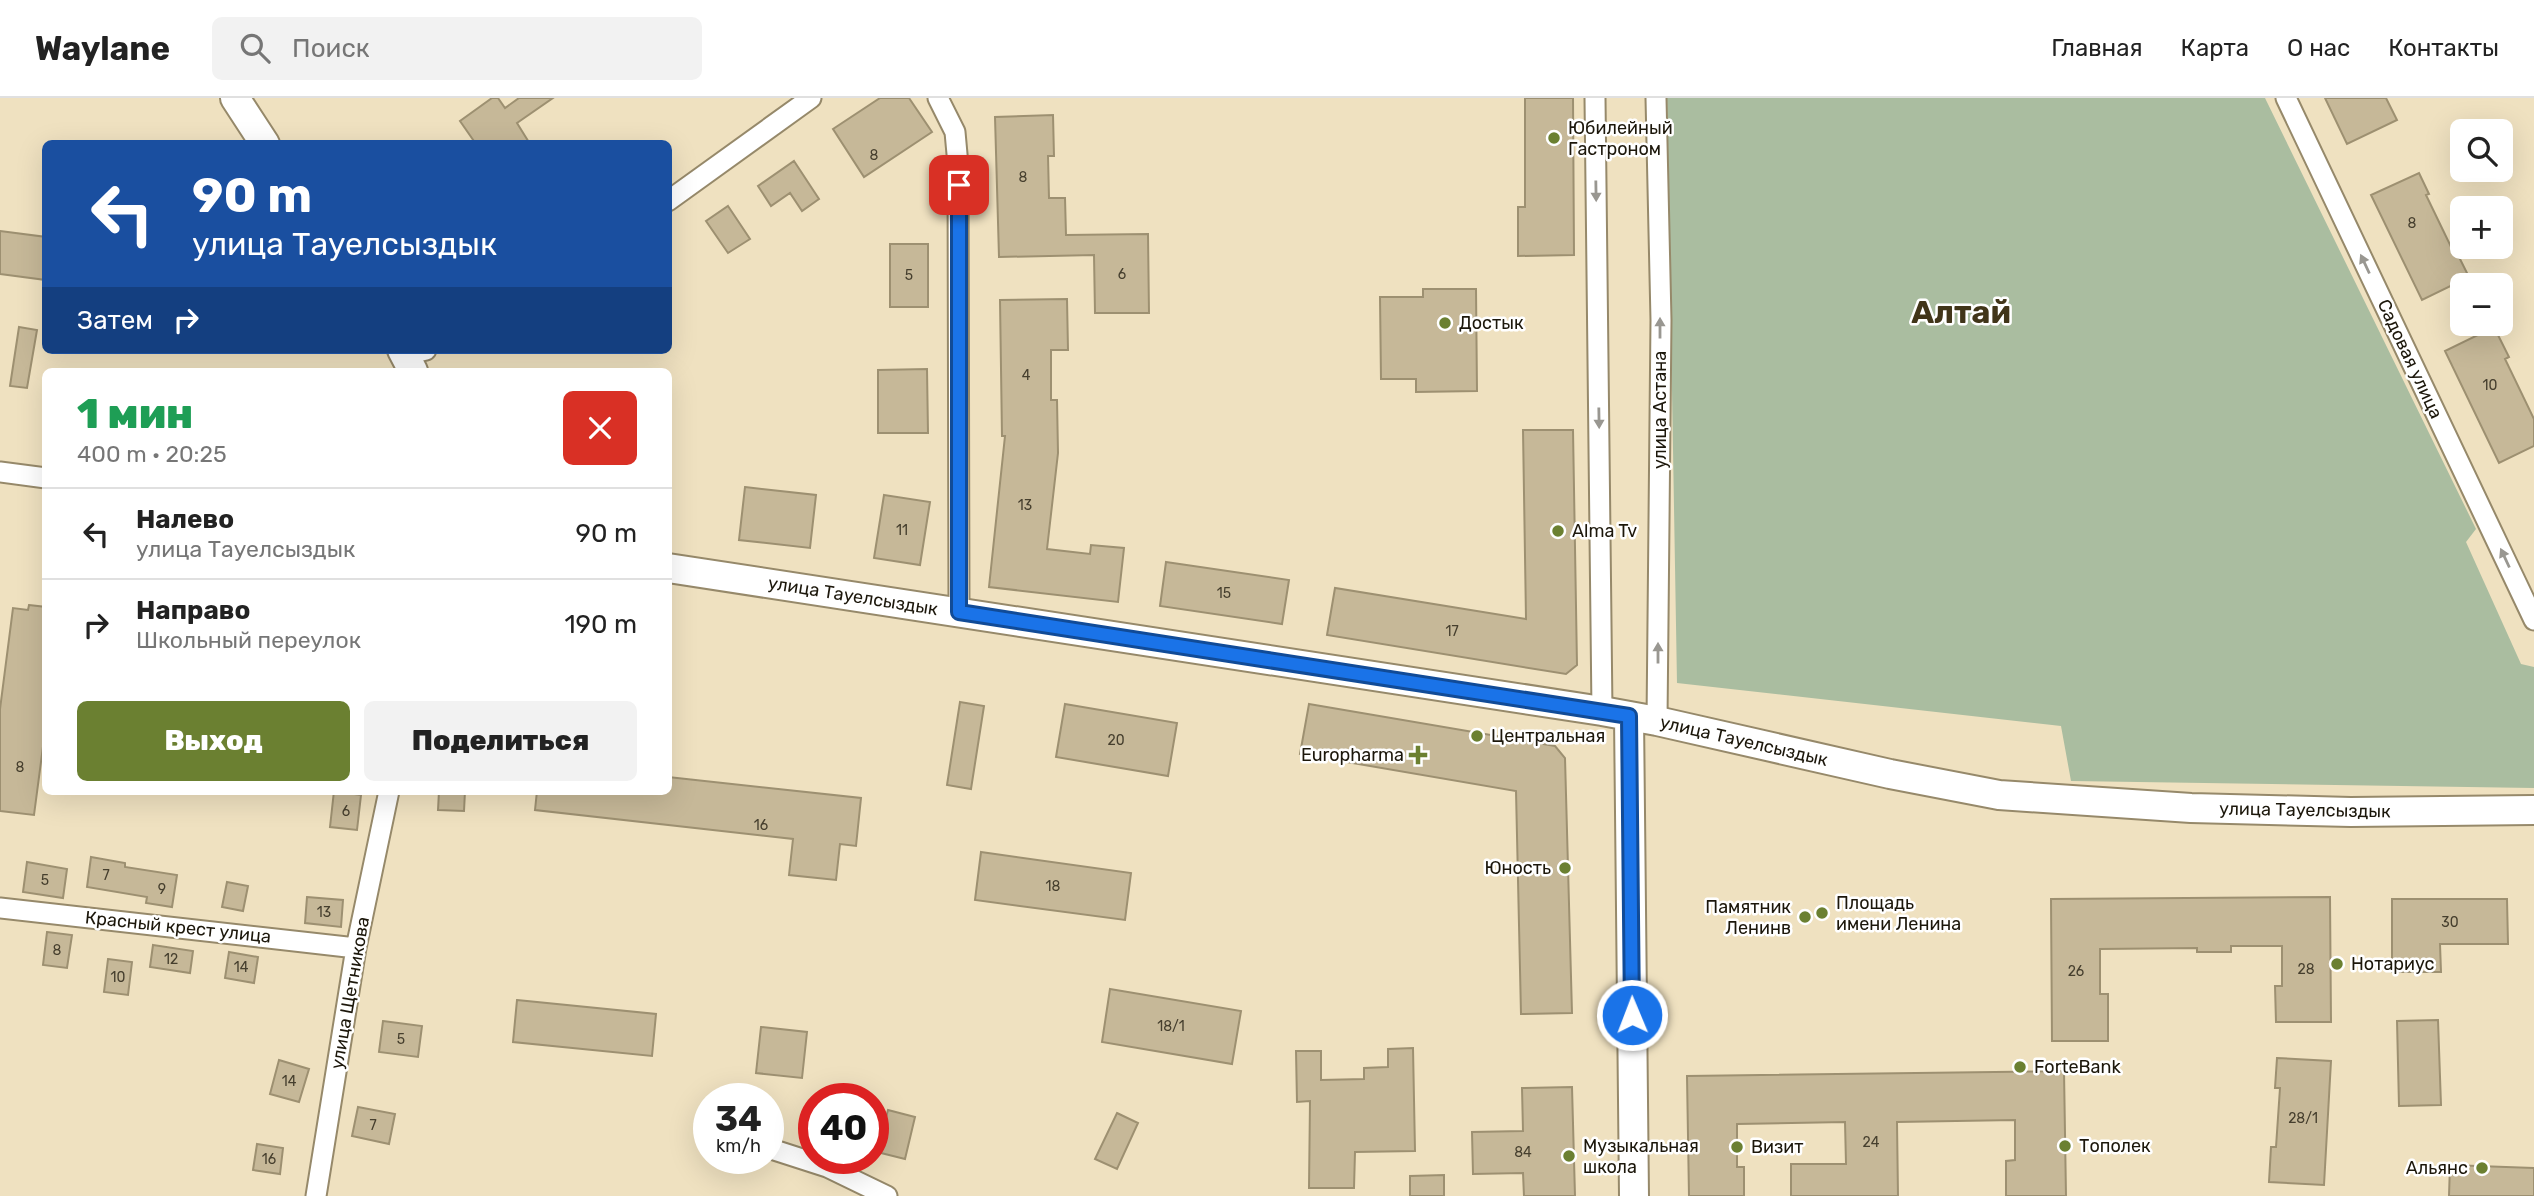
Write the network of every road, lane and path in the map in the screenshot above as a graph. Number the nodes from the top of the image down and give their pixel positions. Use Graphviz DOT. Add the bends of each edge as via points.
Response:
graph roads {
  1 [pos="235,98"];
  2 [pos="811,98"];
  3 [pos="938,98"];
  4 [pos="1595,98"];
  5 [pos="1656,98"];
  6 [pos="2286,98"];
  7 [pos="262,140"];
  8 [pos="672,198"];
  9 [pos="0,472"];
  10 [pos="42,477"];
  11 [pos="672,569"];
  12 [pos="959,612"];
  13 [pos="2534,620"];
  14 [pos="1602,711"];
  15 [pos="1629,716"];
  16 [pos="1657,721"];
  17 [pos="387,795"];
  18 [pos="2534,810"];
  19 [pos="0,908"];
  20 [pos="356,948"];
  21 [pos="784,1152"];
  22 [pos="316,1196"];
  23 [pos="887,1196"];
  24 [pos="1634,1196"];
  1 -- 7 [label="street"];
  2 -- 8 [label="street"];
  3 -- 12 [label="street" via="955,132 958,165"];
  4 -- 14 [label="street, one-way"];
  16 -- 5 [label="street, улица Астана, one-way" via="1661,320"];
  13 -- 6 [label="street, Садовая улица, one-way"];
  9 -- 10 [label="street"];
  11 -- 12 [label="street, улица Тауелсыздык"];
  12 -- 14 [label="street, улица Тауелсыздык"];
  14 -- 15 [label="street, улица Тауелсыздык"];
  15 -- 16 [label="street, улица Тауелсыздык"];
  15 -- 24 [label="street"];
  16 -- 18 [label="street, улица Тауелсыздык" via="1999,795 2351,813"];
  17 -- 20 [label="street, улица Щетникова"];
  19 -- 20 [label="street, Красный крест улица"];
  20 -- 22 [label="street, улица Щетникова"];
  21 -- 23 [label="street"];
}
